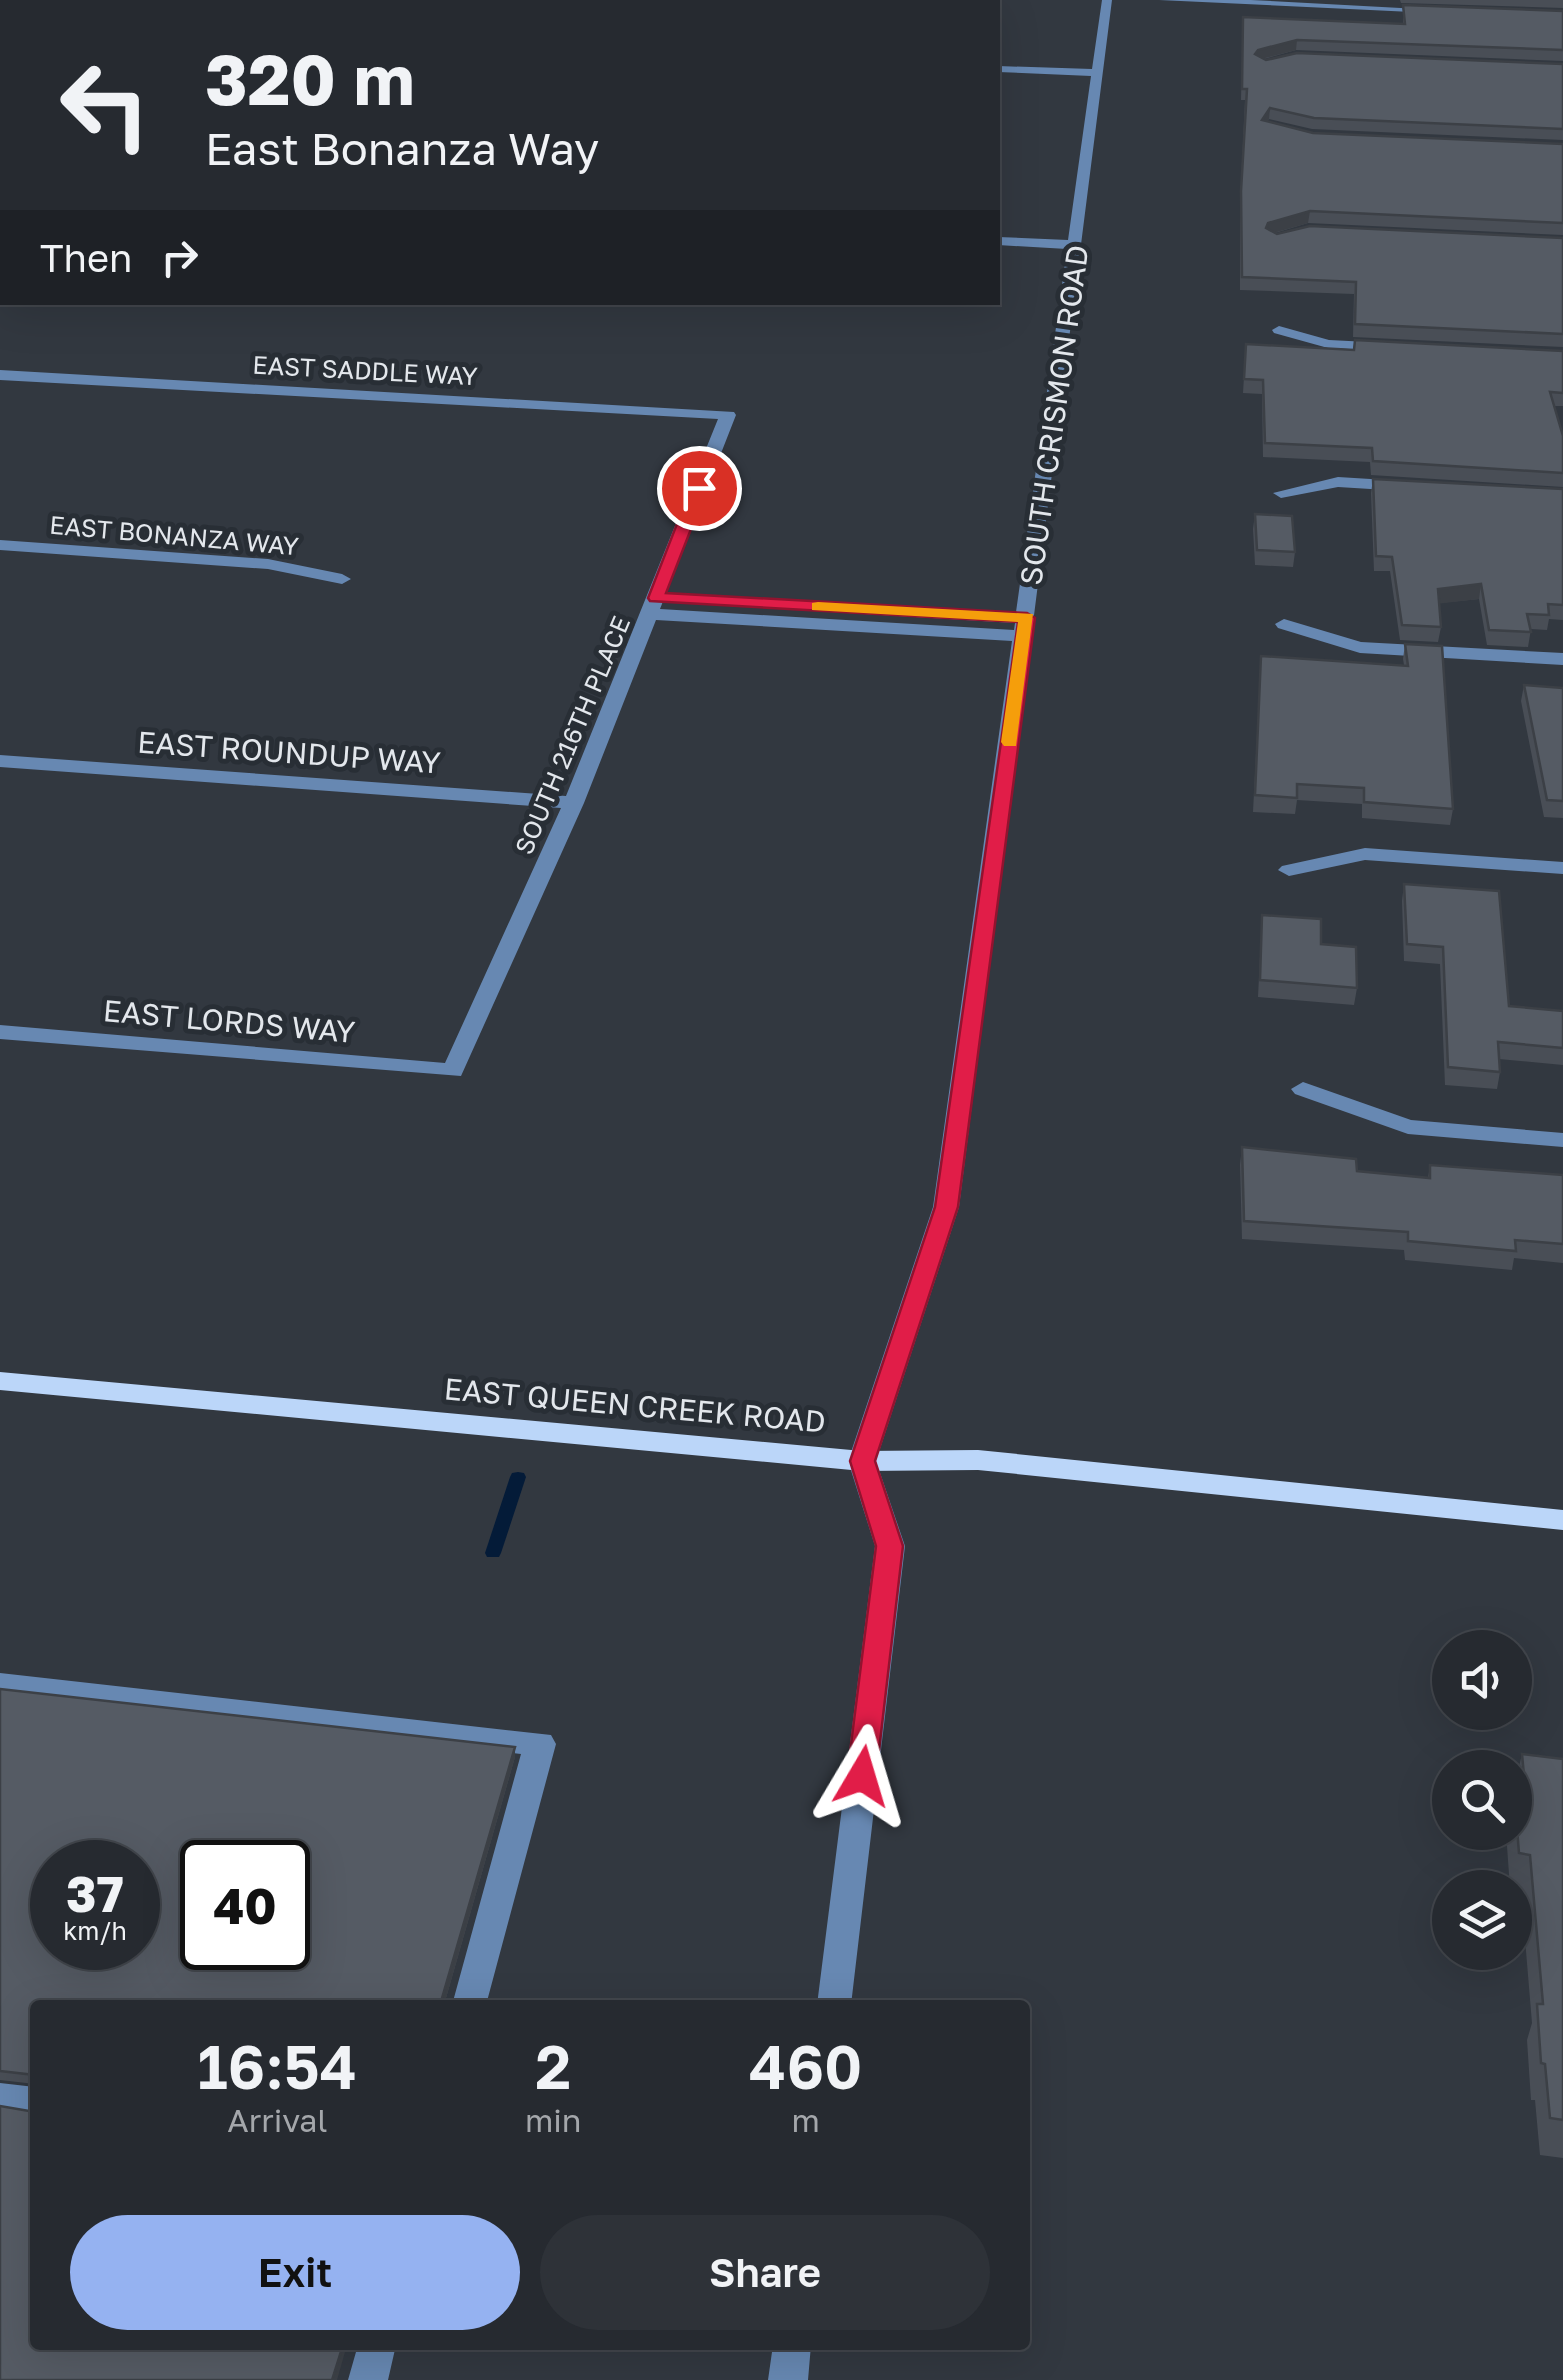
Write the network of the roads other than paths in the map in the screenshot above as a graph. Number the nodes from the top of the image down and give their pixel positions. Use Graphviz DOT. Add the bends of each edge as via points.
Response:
graph roads {
  1 [pos="1108,0"];
  2 [pos="1164,0"];
  3 [pos="1443,10"];
  4 [pos="1000,69"];
  5 [pos="1098,73"];
  6 [pos="1000,241"];
  7 [pos="1078,245"];
  8 [pos="1279,330"];
  9 [pos="1406,348"];
  10 [pos="0,375"];
  11 [pos="728,415"];
  12 [pos="1413,486"];
  13 [pos="1281,493"];
  14 [pos="4,549"];
  15 [pos="342,578"];
  16 [pos="653,606"];
  17 [pos="1284,624"];
  18 [pos="1026,627"];
  19 [pos="1563,660"];
  20 [pos="0,761"];
  21 [pos="574,802"];
  22 [pos="1563,868"];
  23 [pos="1288,870"];
  24 [pos="0,1032"];
  25 [pos="453,1071"];
  26 [pos="1303,1089"];
  27 [pos="1563,1140"];
  28 [pos="0,1382"];
  29 [pos="862,1461"];
  30 [pos="1563,1520"];
  31 [pos="0,1684"];
  32 [pos="471,2000"];
  33 [pos="835,2000"];
  34 [pos="0,2098"];
  35 [pos="30,2102"];
  36 [pos="377,2350"];
  37 [pos="791,2350"];
  38 [pos="368,2380"];
  39 [pos="788,2380"];
  1 -- 5 [label="street, SOUTH CRISMON ROAD"];
  2 -- 3 [label="street"];
  4 -- 5 [label="street"];
  5 -- 7 [label="street, SOUTH CRISMON ROAD"];
  6 -- 7 [label="street"];
  7 -- 18 [label="street, SOUTH CRISMON ROAD"];
  8 -- 9 [label="street" via="1328,344"];
  10 -- 11 [label="street, EAST SADDLE WAY"];
  11 -- 16 [label="street, SOUTH 216TH PLACE"];
  12 -- 13 [label="street" via="1338,482"];
  14 -- 15 [label="street, EAST BONANZA WAY" via="268,564"];
  16 -- 18 [label="street"];
  16 -- 21 [label="street, SOUTH 216TH PLACE"];
  17 -- 19 [label="street" via="1360,646"];
  18 -- 29 [label="street, SOUTH CRISMON ROAD" via="946,1207"];
  20 -- 21 [label="street, EAST ROUNDUP WAY"];
  21 -- 25 [label="street, SOUTH 216TH PLACE"];
  22 -- 23 [label="street" via="1365,854"];
  24 -- 25 [label="street, EAST LORDS WAY"];
  26 -- 27 [label="street" via="1408,1127"];
  28 -- 29 [label="main road, EAST QUEEN CREEK ROAD"];
  29 -- 30 [label="main road, EAST QUEEN CREEK ROAD" via="978,1460"];
  29 -- 33 [label="street" via="890,1546"];
  31 -- 32 [label="street" via="540,1744"];
  34 -- 35 [label="street"];
  36 -- 38 [label="street"];
  37 -- 39 [label="street"];
}
